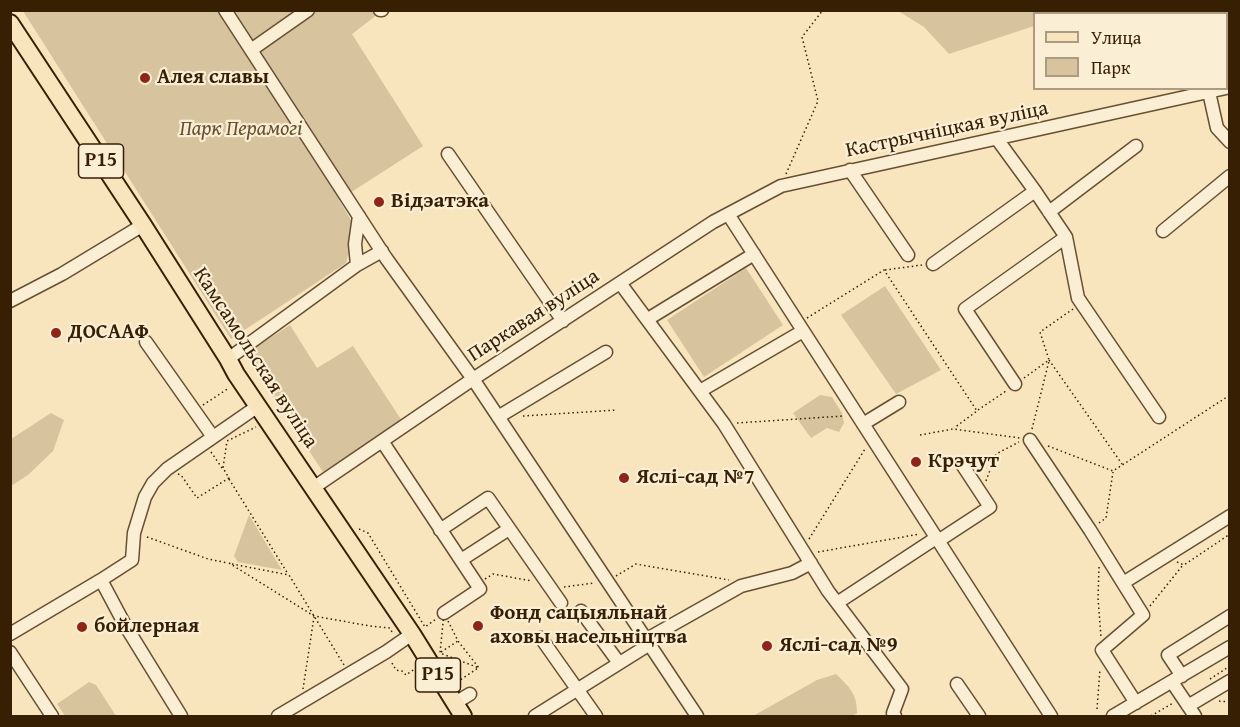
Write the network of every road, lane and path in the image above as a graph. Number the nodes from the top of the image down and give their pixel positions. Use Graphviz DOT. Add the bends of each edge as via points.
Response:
graph roads {
  1 [pos="225,10"];
  2 [pos="308,10"];
  3 [pos="823,10"];
  4 [pos="10,23"];
  5 [pos="251,50"];
  6 [pos="1218,90"];
  7 [pos="1209,92"];
  8 [pos="997,139"];
  9 [pos="1230,142"];
  10 [pos="1137,146"];
  11 [pos="448,154"];
  12 [pos="850,170"];
  13 [pos="1230,176"];
  14 [pos="781,186"];
  15 [pos="1035,191"];
  16 [pos="1049,212"];
  17 [pos="728,214"];
  18 [pos="359,216"];
  19 [pos="143,225"];
  20 [pos="1163,231"];
  21 [pos="1066,237"];
  22 [pos="382,251"];
  23 [pos="754,254"];
  24 [pos="908,255"];
  25 [pos="933,264"];
  26 [pos="357,265"];
  27 [pos="884,270"];
  28 [pos="620,283"];
  29 [pos="10,301"];
  30 [pos="1082,303"];
  31 [pos="648,319"];
  32 [pos="563,321"];
  33 [pos="801,327"];
  34 [pos="146,342"];
  35 [pos="606,352"];
  36 [pos="228,359"];
  37 [pos="1049,360"];
  38 [pos="473,380"];
  39 [pos="1015,384"];
  40 [pos="232,386"];
  41 [pos="700,391"];
  42 [pos="1230,395"];
  43 [pos="899,402"];
  44 [pos="258,406"];
  45 [pos="617,410"];
  46 [pos="195,411"];
  47 [pos="977,411"];
  48 [pos="522,416"];
  49 [pos="498,417"];
  50 [pos="1159,417"];
  51 [pos="860,419"];
  52 [pos="724,424"];
  53 [pos="258,426"];
  54 [pos="953,429"];
  55 [pos="920,435"];
  56 [pos="872,438"];
  57 [pos="208,440"];
  58 [pos="1030,440"];
  59 [pos="382,441"];
  60 [pos="1122,465"];
  61 [pos="963,466"];
  62 [pos="223,468"];
  63 [pos="166,469"];
  64 [pos="1113,471"];
  65 [pos="229,478"];
  66 [pos="313,488"];
  67 [pos="981,493"];
  68 [pos="1230,516"];
  69 [pos="509,529"];
  70 [pos="440,530"];
  71 [pos="1090,530"];
  72 [pos="134,533"];
  73 [pos="1230,534"];
  74 [pos="936,537"];
  75 [pos="807,556"];
  76 [pos="1163,558"];
  77 [pos="461,560"];
  78 [pos="229,563"];
  79 [pos="1184,565"];
  80 [pos="1099,566"];
  81 [pos="289,575"];
  82 [pos="100,580"];
  83 [pos="1123,583"];
  84 [pos="561,603"];
  85 [pos="837,603"];
  86 [pos="581,611"];
  87 [pos="444,613"];
  88 [pos="1143,615"];
  89 [pos="314,616"];
  90 [pos="1230,616"];
  91 [pos="10,634"];
  92 [pos="394,634"];
  93 [pos="412,634"];
  94 [pos="541,638"];
  95 [pos="458,641"];
  96 [pos="649,641"];
  97 [pos="1230,647"];
  98 [pos="1102,650"];
  99 [pos="10,652"];
  100 [pos="386,652"];
  101 [pos="434,657"];
  102 [pos="619,663"];
  103 [pos="350,674"];
  104 [pos="1177,679"];
  105 [pos="1230,681"];
  106 [pos="957,684"];
  107 [pos="577,690"];
  108 [pos="470,694"];
  109 [pos="301,703"];
  110 [pos="1136,703"];
  111 [pos="1188,706"];
  112 [pos="1097,709"];
  113 [pos="459,710"];
  114 [pos="52,717"];
  115 [pos="181,717"];
  116 [pos="278,717"];
  117 [pos="535,717"];
  118 [pos="596,717"];
  119 [pos="698,717"];
  120 [pos="895,717"];
  121 [pos="979,717"];
  122 [pos="1051,717"];
  123 [pos="1113,717"];
  124 [pos="1196,717"];
  1 -- 5 [label="street"];
  2 -- 5 [label="street"];
  3 -- 14 [label="path" via="802,37 818,101"];
  4 -- 19 [label="main road, Камсамольская вуліца / Р15"];
  5 -- 18 [label="street"];
  6 -- 7 [label="street, Кастрычніцкая вуліца"];
  7 -- 8 [label="street, Кастрычніцкая вуліца"];
  7 -- 9 [label="street" via="1217,128"];
  8 -- 12 [label="street, Кастрычніцкая вуліца"];
  8 -- 15 [label="street"];
  10 -- 16 [label="street"];
  11 -- 32 [label="street"];
  12 -- 14 [label="street, Кастрычніцкая вуліца"];
  12 -- 24 [label="street"];
  13 -- 20 [label="street"];
  14 -- 17 [label="street, Паркавая вуліца"];
  15 -- 16 [label="street"];
  15 -- 25 [label="street"];
  16 -- 21 [label="street"];
  17 -- 23 [label="street"];
  17 -- 28 [label="street, Паркавая вуліца"];
  18 -- 22 [label="street"];
  18 -- 26 [label="street"];
  19 -- 29 [label="street"];
  19 -- 36 [label="main road, Камсамольская вуліца / Р15"];
  21 -- 30 [label="street"];
  21 -- 39 [label="street" via="965,309"];
  22 -- 26 [label="street"];
  22 -- 38 [label="street"];
  23 -- 31 [label="street"];
  23 -- 33 [label="street"];
  25 -- 27 [label="path"];
  26 -- 36 [label="street"];
  27 -- 33 [label="path"];
  27 -- 47 [label="path"];
  28 -- 31 [label="street"];
  28 -- 32 [label="street, Паркавая вуліца"];
  30 -- 37 [label="path" via="1040,332"];
  30 -- 50 [label="street"];
  31 -- 41 [label="street"];
  32 -- 38 [label="street, Паркавая вуліца"];
  33 -- 41 [label="street"];
  33 -- 51 [label="street"];
  34 -- 46 [label="street"];
  35 -- 49 [label="street"];
  36 -- 44 [label="main road, Камсамольская вуліца / Р15"];
  37 -- 39 [label="path"];
  37 -- 58 [label="path"];
  37 -- 60 [label="path"];
  38 -- 49 [label="street"];
  38 -- 59 [label="street, Паркавая вуліца"];
  39 -- 47 [label="path"];
  40 -- 46 [label="path"];
  41 -- 52 [label="street"];
  42 -- 60 [label="path"];
  43 -- 51 [label="street"];
  44 -- 57 [label="street"];
  44 -- 66 [label="main road, Камсамольская вуліца / Р15"];
  45 -- 48 [label="path"];
  46 -- 57 [label="street"];
  47 -- 54 [label="path"];
  49 -- 96 [label="street"];
  51 -- 52 [label="path"];
  51 -- 56 [label="street"];
  52 -- 75 [label="street"];
  53 -- 62 [label="path" via="227,441"];
  54 -- 55 [label="path"];
  54 -- 67 [label="path" via="1025,439 996,454"];
  56 -- 74 [label="street"];
  56 -- 75 [label="path"];
  57 -- 62 [label="path"];
  57 -- 63 [label="street"];
  58 -- 64 [label="path"];
  58 -- 71 [label="street"];
  59 -- 66 [label="street, Паркавая вуліца"];
  59 -- 70 [label="street"];
  60 -- 64 [label="path"];
  61 -- 67 [label="street"];
  62 -- 65 [label="path"];
  63 -- 65 [label="path" via="181,475 197,498"];
  63 -- 72 [label="street" via="145,496"];
  64 -- 71 [label="path" via="1106,518"];
  65 -- 81 [label="path"];
  66 -- 93 [label="main road, Камсамольская вуліца / Р15"];
  67 -- 74 [label="street" via="990,507"];
  68 -- 76 [label="street"];
  69 -- 70 [label="street" via="488,498"];
  69 -- 77 [label="street"];
  69 -- 84 [label="street"];
  70 -- 77 [label="street"];
  71 -- 83 [label="street"];
  72 -- 78 [label="path"];
  72 -- 82 [label="street" via="132,560"];
  73 -- 79 [label="path"];
  74 -- 75 [label="path"];
  74 -- 85 [label="street"];
  74 -- 122 [label="street"];
  75 -- 85 [label="street"];
  75 -- 96 [label="street" via="792,573 741,586"];
  76 -- 79 [label="path"];
  76 -- 83 [label="street"];
  77 -- 87 [label="street" via="480,589"];
  78 -- 81 [label="path"];
  78 -- 89 [label="path"];
  79 -- 88 [label="path"];
  80 -- 98 [label="path"];
  81 -- 89 [label="path"];
  82 -- 91 [label="street"];
  82 -- 115 [label="street"];
  83 -- 88 [label="street"];
  85 -- 120 [label="street" via="902,688 892,713"];
  86 -- 102 [label="street"];
  87 -- 95 [label="path"];
  87 -- 101 [label="path"];
  88 -- 98 [label="street"];
  89 -- 92 [label="path" via="390,628"];
  89 -- 103 [label="path"];
  89 -- 109 [label="path"];
  90 -- 104 [label="street" via="1168,655"];
  93 -- 100 [label="street"];
  93 -- 101 [label="main road, Камсамольская вуліца / Р15"];
  94 -- 107 [label="street"];
  95 -- 101 [label="path"];
  95 -- 101 [label="path" via="479,668"];
  96 -- 102 [label="street"];
  96 -- 119 [label="street"];
  97 -- 104 [label="street"];
  98 -- 110 [label="street"];
  98 -- 112 [label="path"];
  99 -- 114 [label="street"];
  100 -- 101 [label="path" via="396,670 406,675"];
  100 -- 103 [label="street"];
  101 -- 113 [label="main road, Камсамольская вуліца / Р15"];
  102 -- 107 [label="street"];
  103 -- 109 [label="street"];
  104 -- 110 [label="street"];
  104 -- 111 [label="street"];
  105 -- 111 [label="street"];
  106 -- 121 [label="street"];
  107 -- 117 [label="street"];
  107 -- 118 [label="street"];
  108 -- 113 [label="street"];
  109 -- 116 [label="street"];
  110 -- 123 [label="street"];
  111 -- 124 [label="street"];
}
